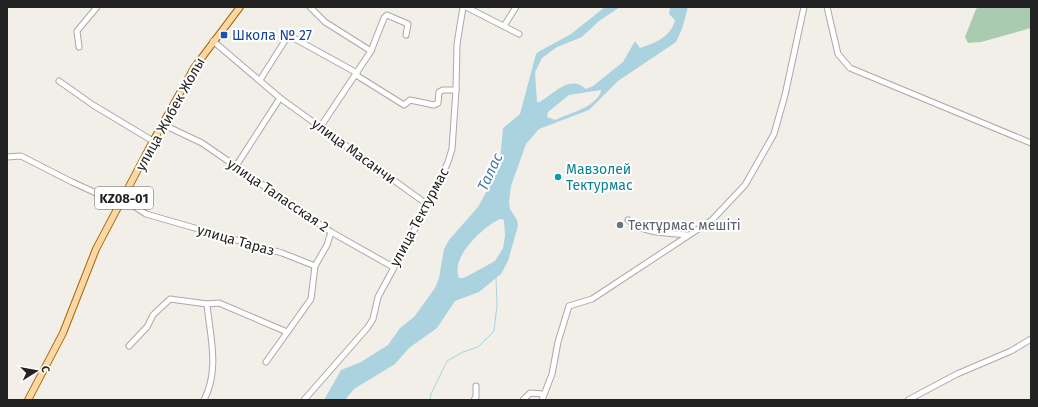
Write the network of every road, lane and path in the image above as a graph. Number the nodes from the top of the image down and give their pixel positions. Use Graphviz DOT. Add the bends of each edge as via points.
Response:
graph roads {
  1 [pos="97,7"];
  2 [pos="240,7"];
  3 [pos="310,7"];
  4 [pos="463,7"];
  5 [pos="466,7"];
  6 [pos="516,7"];
  7 [pos="804,7"];
  8 [pos="827,7"];
  9 [pos="504,26"];
  10 [pos="519,34"];
  11 [pos="406,35"];
  12 [pos="213,41"];
  13 [pos="79,47"];
  14 [pos="371,52"];
  15 [pos="356,74"];
  16 [pos="260,80"];
  17 [pos="59,81"];
  18 [pos="456,90"];
  19 [pos="280,98"];
  20 [pos="162,124"];
  21 [pos="321,126"];
  22 [pos="153,141"];
  23 [pos="1031,143"];
  24 [pos="7,157"];
  25 [pos="236,166"];
  26 [pos="122,201"];
  27 [pos="428,205"];
  28 [pos="628,220"];
  29 [pos="331,232"];
  30 [pos="687,235"];
  31 [pos="315,266"];
  32 [pos="394,267"];
  33 [pos="207,304"];
  34 [pos="287,332"];
  35 [pos="1031,339"];
  36 [pos="129,346"];
  37 [pos="266,362"];
  38 [pos="476,386"];
  39 [pos="542,397"];
  40 [pos="28,400"];
  41 [pos="204,400"];
  42 [pos="304,400"];
  43 [pos="474,400"];
  44 [pos="523,400"];
  45 [pos="908,400"];
  1 -- 13 [label="street" via="77,31"];
  2 -- 12 [label="main road, улица Жибек Жолы / KZ08-01"];
  3 -- 14 [label="street" via="325,22"];
  4 -- 18 [label="street, улица Тектурмас" via="457,44"];
  5 -- 9 [label="street"];
  6 -- 9 [label="street"];
  7 -- 30 [label="street" via="785,95 769,145 745,186 731,202 712,220"];
  8 -- 23 [label="street" via="838,54 850,68"];
  9 -- 10 [label="street"];
  11 -- 14 [label="street" via="408,24 387,15"];
  12 -- 16 [label="street, улица Масанчи"];
  12 -- 20 [label="main road, улица Жибек Жолы / KZ08-01" via="194,68"];
  14 -- 15 [label="street"];
  15 -- 16 [label="street" via="290,36 286,38"];
  15 -- 18 [label="street" via="404,105 410,100 434,105 438,103 439,92"];
  15 -- 21 [label="street"];
  16 -- 19 [label="street, улица Масанчи"];
  17 -- 22 [label="street"];
  18 -- 27 [label="street, улица Тектурмас" via="452,149"];
  19 -- 21 [label="street, улица Масанчи"];
  19 -- 25 [label="street"];
  20 -- 22 [label="main road, улица Жибек Жолы / KZ08-01"];
  20 -- 25 [label="street, улица Таласская 2" via="202,143"];
  21 -- 27 [label="street, улица Масанчи"];
  22 -- 26 [label="main road, улица Жибек Жолы / KZ08-01"];
  24 -- 26 [label="street, улица Тараз" via="21,156 72,182"];
  25 -- 29 [label="street, улица Таласская 2"];
  26 -- 31 [label="street, улица Тараз" via="146,214 282,253"];
  26 -- 40 [label="main road, улица Жибек Жолы / KZ08-01" via="96,249 63,333"];
  27 -- 32 [label="street, улица Тектурмас"];
  28 -- 30 [label="street" via="646,230"];
  29 -- 31 [label="street" via="328,245"];
  29 -- 32 [label="street, улица Таласская 2"];
  30 -- 39 [label="street" via="592,299 569,306 552,374"];
  31 -- 34 [label="street" via="311,299"];
  32 -- 42 [label="street, улица Тектурмас" via="378,297 373,319 368,327"];
  33 -- 34 [label="street" via="219,303"];
  33 -- 36 [label="street" via="170,298"];
  33 -- 41 [label="street" via="212,334 213,367 210,388"];
  34 -- 37 [label="street"];
  35 -- 45 [label="street"];
  38 -- 43 [label="street"];
  39 -- 44 [label="street" via="530,393"];
}
